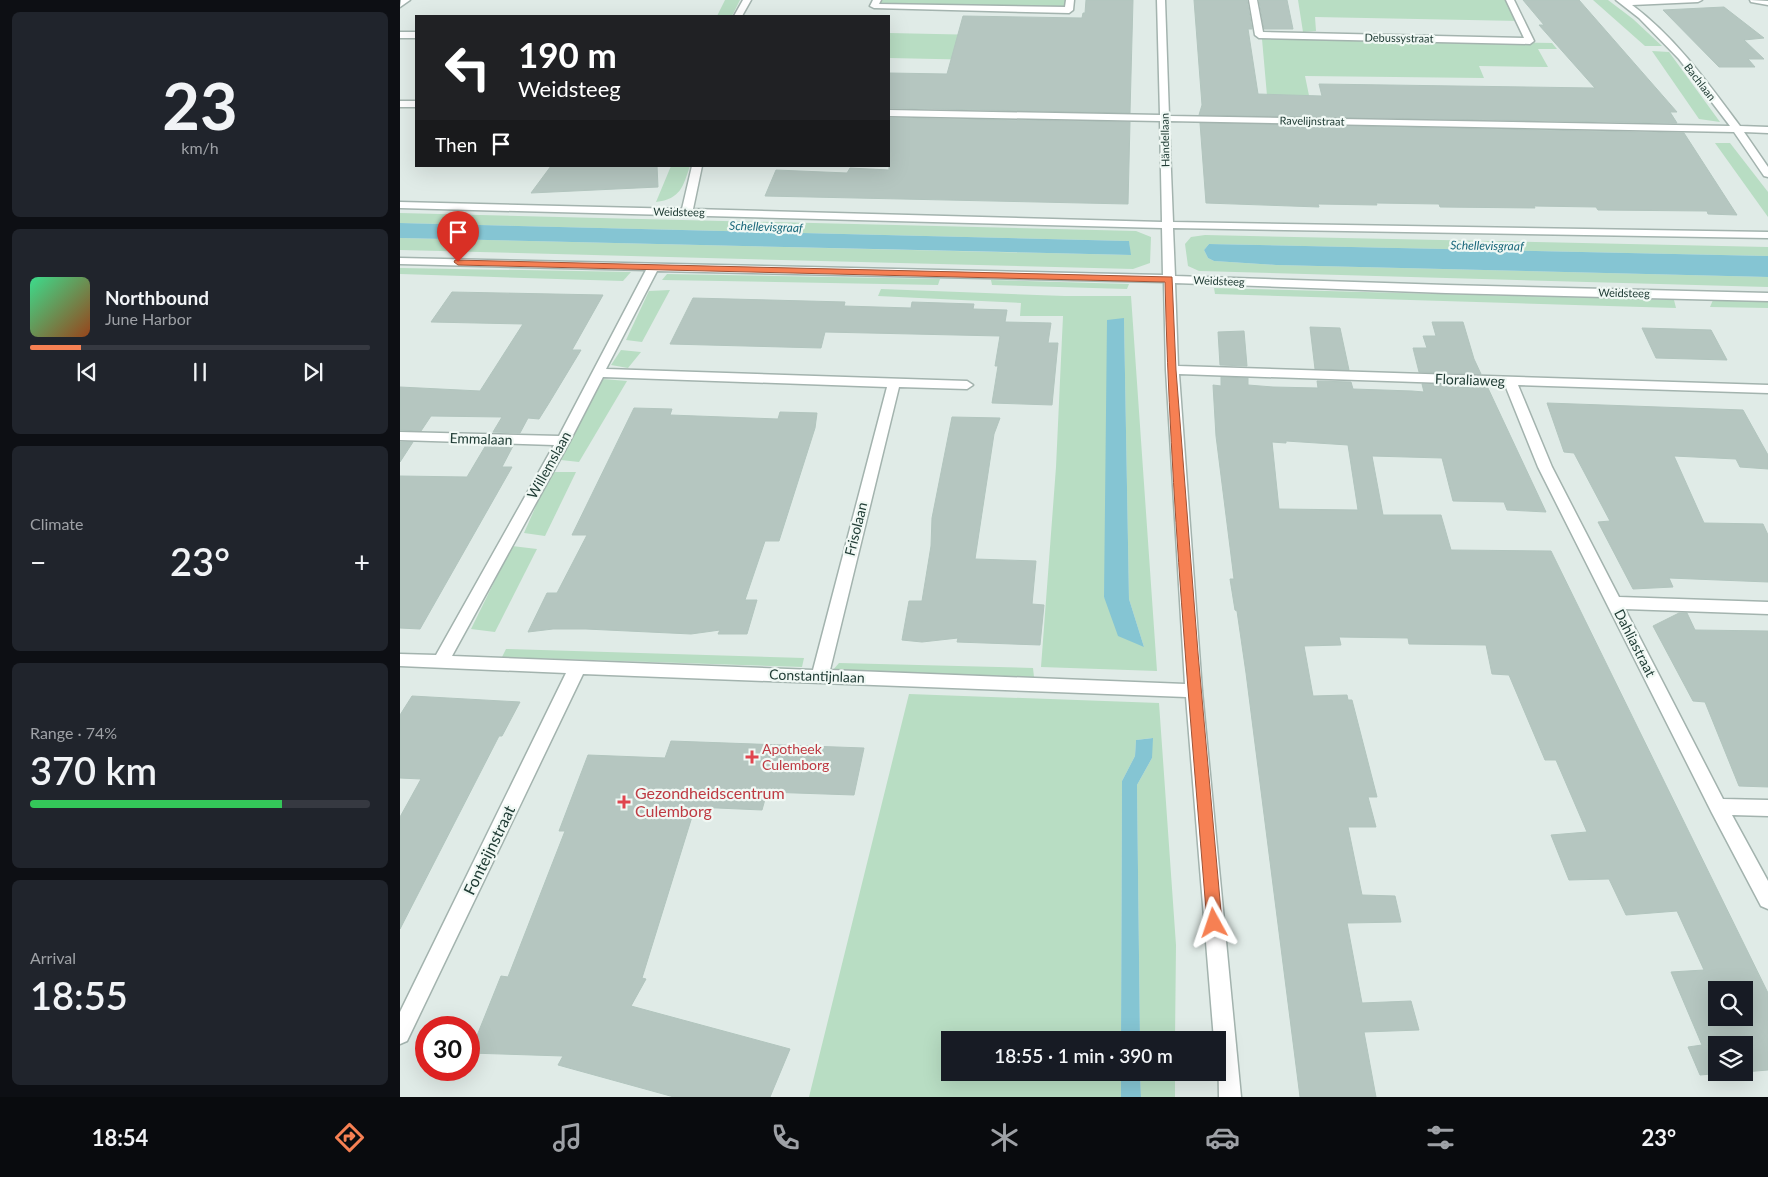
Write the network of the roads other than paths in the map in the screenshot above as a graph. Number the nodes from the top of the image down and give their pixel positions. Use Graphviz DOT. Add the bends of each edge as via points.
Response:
graph roads {
  1 [pos="406,0"];
  2 [pos="746,0"];
  3 [pos="877,0"];
  4 [pos="1070,0"];
  5 [pos="1161,0"];
  6 [pos="1253,0"];
  7 [pos="1510,0"];
  8 [pos="1698,0"];
  9 [pos="1754,0"];
  10 [pos="1622,1"];
  11 [pos="1767,2"];
  12 [pos="400,5"];
  13 [pos="738,15"];
  14 [pos="400,35"];
  15 [pos="415,35"];
  16 [pos="400,104"];
  17 [pos="415,104"];
  18 [pos="890,113"];
  19 [pos="1164,118"];
  20 [pos="1736,130"];
  21 [pos="1768,130"];
  22 [pos="698,167"];
  23 [pos="1768,174"];
  24 [pos="400,205"];
  25 [pos="687,212"];
  26 [pos="1167,225"];
  27 [pos="1768,235"];
  28 [pos="400,261"];
  29 [pos="653,267"];
  30 [pos="1169,279"];
  31 [pos="1768,297"];
  32 [pos="1172,370"];
  33 [pos="599,374"];
  34 [pos="1510,381"];
  35 [pos="894,383"];
  36 [pos="967,385"];
  37 [pos="1768,389"];
  38 [pos="400,436"];
  39 [pos="563,441"];
  40 [pos="1615,603"];
  41 [pos="1768,608"];
  42 [pos="400,660"];
  43 [pos="441,662"];
  44 [pos="578,666"];
  45 [pos="820,676"];
  46 [pos="1194,691"];
  47 [pos="1718,807"];
  48 [pos="1768,808"];
  49 [pos="1768,900"];
  50 [pos="400,1034"];
  51 [pos="1230,1097"];
  1 -- 12 [label="street"];
  2 -- 13 [label="street"];
  3 -- 4 [label="street" via="874,6 1069,10"];
  5 -- 19 [label="street, Händellaan"];
  6 -- 7 [label="street, Debussystraat" via="1259,34 1530,41"];
  8 -- 10 [label="street"];
  9 -- 11 [label="street"];
  10 -- 20 [label="street, Bachlaan" via="1647,21 1695,74"];
  14 -- 15 [label="street"];
  16 -- 17 [label="street"];
  18 -- 19 [label="street, Ravelijnstraat"];
  19 -- 20 [label="street, Ravelijnstraat"];
  19 -- 26 [label="street, Händellaan"];
  20 -- 21 [label="street, Ravelijnstraat"];
  20 -- 23 [label="street, Bachlaan"];
  22 -- 25 [label="street"];
  24 -- 25 [label="street, Weidsteeg"];
  25 -- 26 [label="street, Weidsteeg"];
  26 -- 27 [label="street, Weidsteeg"];
  26 -- 30 [label="street, Händellaan"];
  28 -- 29 [label="street, Weidsteeg"];
  29 -- 30 [label="street, Weidsteeg"];
  29 -- 33 [label="street, Willemslaan"];
  30 -- 31 [label="street, Weidsteeg"];
  30 -- 32 [label="street, Händellaan"];
  32 -- 34 [label="street, Floraliaweg"];
  32 -- 46 [label="street, Händellaan"];
  33 -- 35 [label="street"];
  33 -- 39 [label="street, Willemslaan"];
  34 -- 37 [label="street, Floraliaweg"];
  34 -- 40 [label="street, Dahliastraat" via="1545,467"];
  35 -- 36 [label="street"];
  35 -- 45 [label="street, Frisolaan"];
  38 -- 39 [label="street, Emmalaan"];
  39 -- 43 [label="street, Willemslaan"];
  40 -- 41 [label="street"];
  40 -- 47 [label="street, Dahliastraat"];
  42 -- 43 [label="street, Constantijnlaan"];
  43 -- 44 [label="street, Constantijnlaan"];
  44 -- 45 [label="street, Constantijnlaan"];
  44 -- 50 [label="street, Fonteijnstraat"];
  45 -- 46 [label="street, Constantijnlaan"];
  46 -- 51 [label="street, Händellaan"];
  47 -- 48 [label="street"];
  47 -- 49 [label="street, Dahliastraat"];
}
